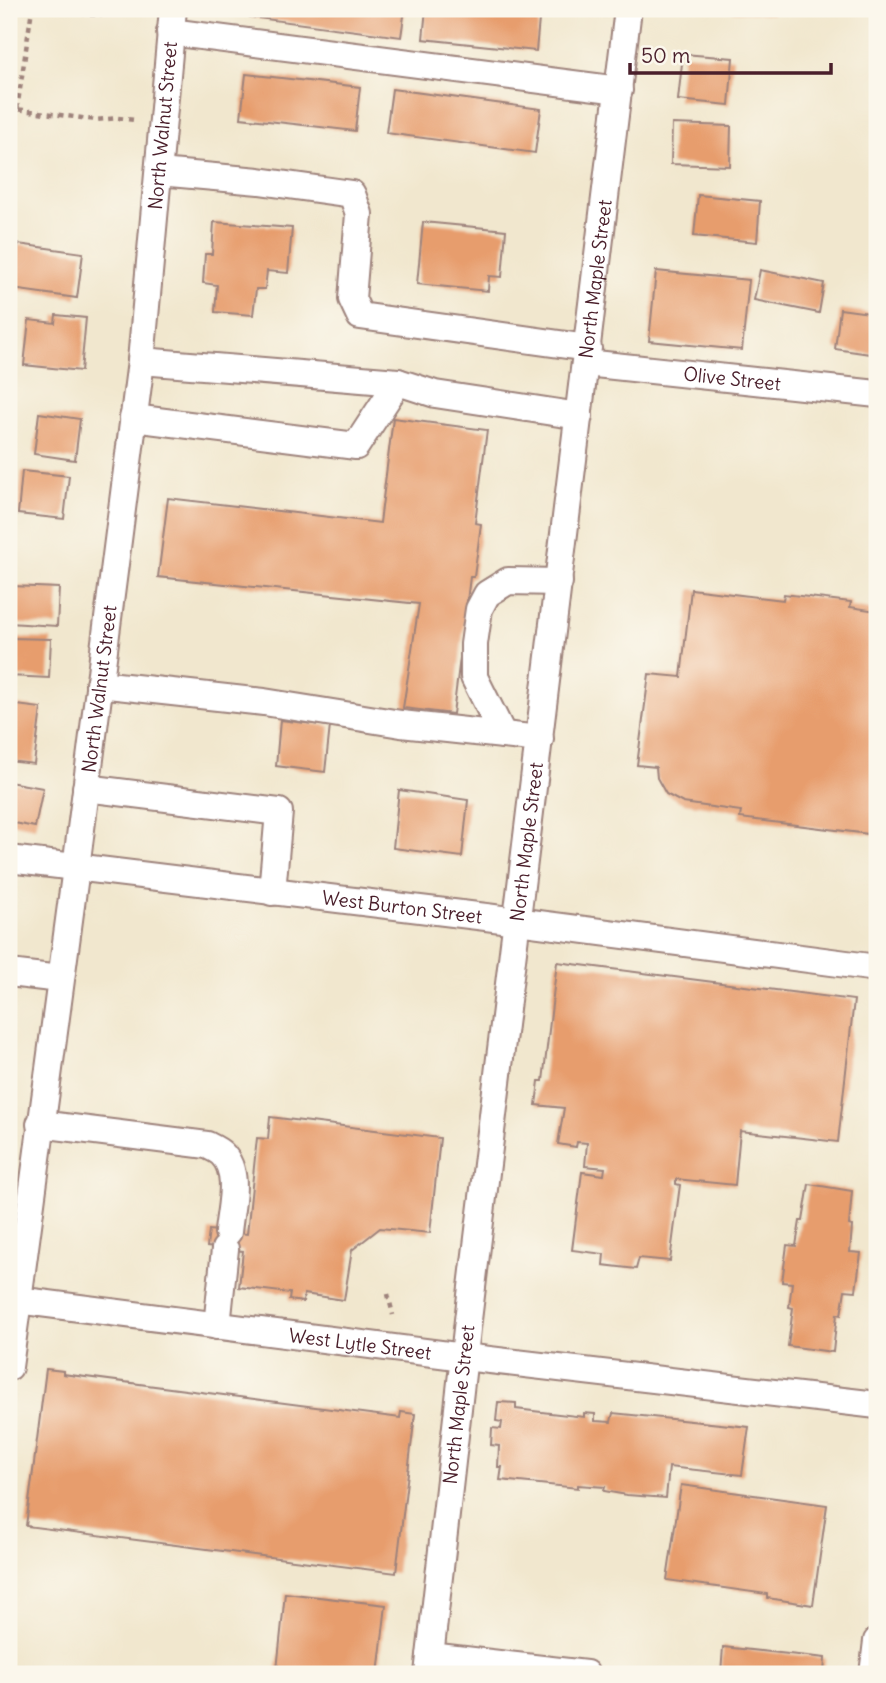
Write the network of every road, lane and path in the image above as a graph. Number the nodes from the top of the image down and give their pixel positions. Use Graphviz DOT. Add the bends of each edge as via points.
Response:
graph roads {
  1 [pos="32,9"];
  2 [pos="71,9"];
  3 [pos="124,9"];
  4 [pos="136,9"];
  5 [pos="628,9"];
  6 [pos="93,12"];
  7 [pos="164,17"];
  8 [pos="619,90"];
  9 [pos="9,108"];
  10 [pos="17,109"];
  11 [pos="135,120"];
  12 [pos="159,172"];
  13 [pos="587,355"];
  14 [pos="141,361"];
  15 [pos="398,382"];
  16 [pos="877,394"];
  17 [pos="579,416"];
  18 [pos="133,418"];
  19 [pos="559,582"];
  20 [pos="99,684"];
  21 [pos="503,735"];
  22 [pos="540,739"];
  23 [pos="86,788"];
  24 [pos="9,859"];
  25 [pos="76,868"];
  26 [pos="272,892"];
  27 [pos="517,922"];
  28 [pos="877,968"];
  29 [pos="9,973"];
  30 [pos="60,979"];
  31 [pos="40,1124"];
  32 [pos="388,1294"];
  33 [pos="13,1300"];
  34 [pos="393,1315"];
  35 [pos="217,1326"];
  36 [pos="464,1357"];
  37 [pos="9,1367"];
  38 [pos="877,1405"];
  39 [pos="877,1641"];
  40 [pos="429,1665"];
  41 [pos="586,1674"];
  42 [pos="873,1674"];
  1 -- 10 [label="path"];
  2 -- 6 [label="path"];
  3 -- 6 [label="path"];
  4 -- 7 [label="path"];
  5 -- 8 [label="street, North Maple Street"];
  7 -- 8 [label="street"];
  7 -- 12 [label="street, North Walnut Street"];
  8 -- 13 [label="street, North Maple Street"];
  9 -- 10 [label="path"];
  10 -- 11 [label="path" via="96,120"];
  12 -- 13 [label="street, Olive Street" via="352,194 359,214 352,299 360,316"];
  12 -- 14 [label="street, North Walnut Street"];
  13 -- 16 [label="street, Olive Street"];
  13 -- 17 [label="street, North Maple Street"];
  14 -- 15 [label="street"];
  14 -- 18 [label="street, North Walnut Street"];
  15 -- 17 [label="street" via="435,394"];
  15 -- 18 [label="street" via="356,446"];
  17 -- 19 [label="street, North Maple Street"];
  18 -- 20 [label="street, North Walnut Street"];
  19 -- 21 [label="street" via="508,581 487,594 479,609 474,677"];
  19 -- 22 [label="street, North Maple Street"];
  20 -- 21 [label="street"];
  20 -- 23 [label="street, North Walnut Street"];
  21 -- 22 [label="street"];
  22 -- 27 [label="street, North Maple Street"];
  23 -- 25 [label="street, North Walnut Street"];
  23 -- 26 [label="street" via="279,812"];
  24 -- 25 [label="street, West Burton Street"];
  25 -- 26 [label="street, West Burton Street"];
  25 -- 30 [label="street, North Walnut Street"];
  26 -- 27 [label="street, West Burton Street"];
  27 -- 28 [label="street, West Burton Street"];
  27 -- 36 [label="street, North Maple Street"];
  29 -- 30 [label="street"];
  30 -- 31 [label="street, North Walnut Street"];
  31 -- 33 [label="street, North Walnut Street"];
  31 -- 35 [label="street" via="207,1145 222,1154 232,1171 232,1195"];
  32 -- 34 [label="path"];
  33 -- 35 [label="street, West Lytle Street"];
  33 -- 37 [label="street, North Walnut Street"];
  35 -- 36 [label="street, West Lytle Street"];
  36 -- 38 [label="street, West Lytle Street"];
  36 -- 40 [label="street, North Maple Street"];
  39 -- 42 [label="street"];
  40 -- 41 [label="street"];
}
